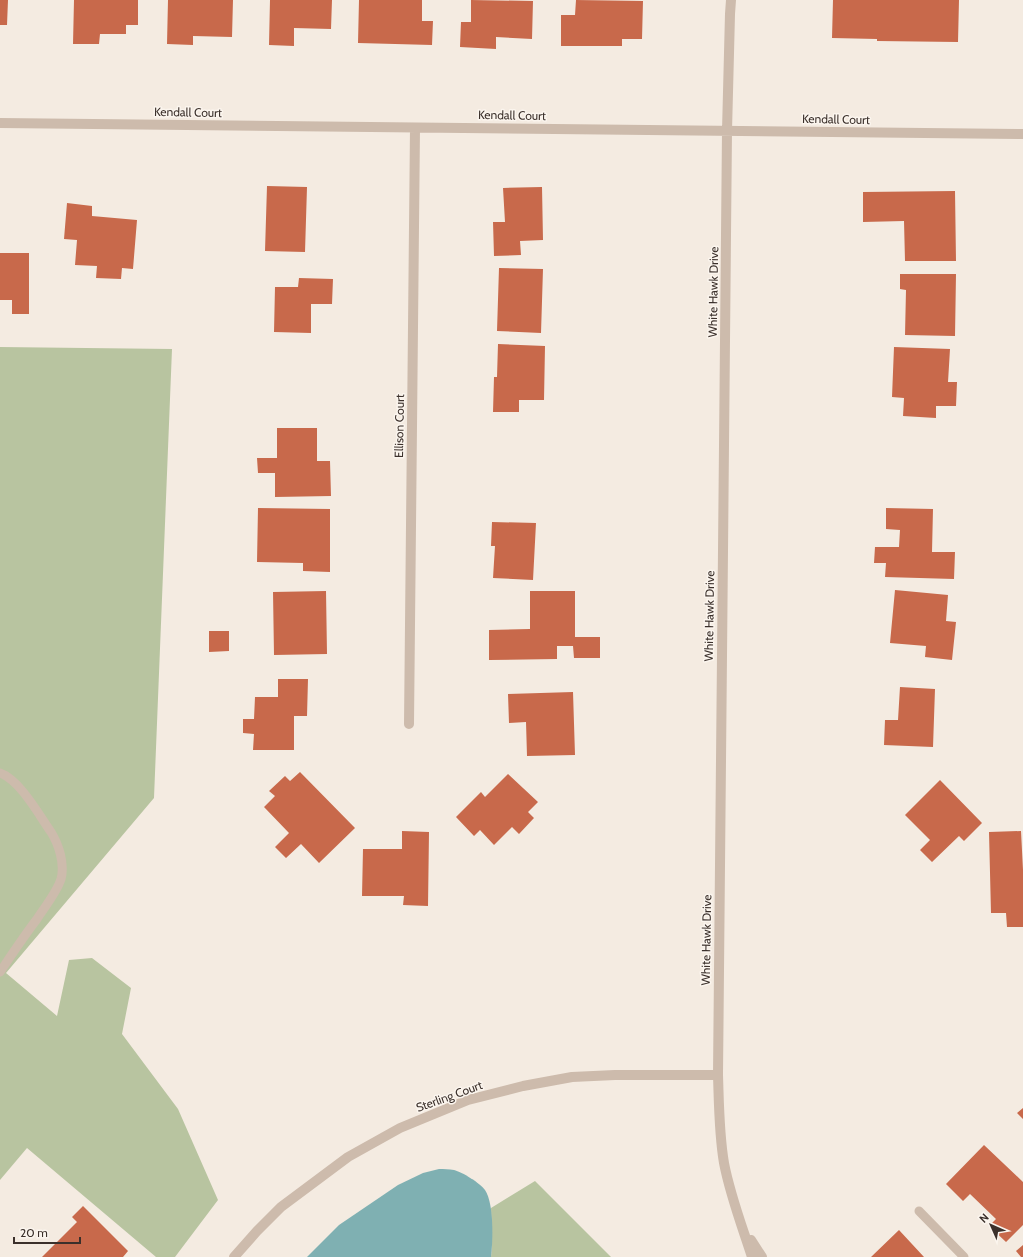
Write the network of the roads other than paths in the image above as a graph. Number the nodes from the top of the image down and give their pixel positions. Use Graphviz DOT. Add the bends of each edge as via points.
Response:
graph roads {
  1 [pos="731,0"];
  2 [pos="0,123"];
  3 [pos="415,128"];
  4 [pos="728,130"];
  5 [pos="1023,134"];
  6 [pos="409,724"];
  7 [pos="0,773"];
  8 [pos="0,972"];
  9 [pos="718,1074"];
  10 [pos="920,1211"];
  11 [pos="743,1228"];
  12 [pos="234,1257"];
  13 [pos="752,1257"];
  14 [pos="762,1257"];
  15 [pos="964,1257"];
  1 -- 4 [label="street, White Hawk Drive"];
  2 -- 3 [label="street, Kendall Court"];
  3 -- 4 [label="street, Kendall Court"];
  3 -- 6 [label="street, Ellison Court"];
  4 -- 5 [label="street, Kendall Court"];
  4 -- 9 [label="street, White Hawk Drive"];
  7 -- 8 [label="lane" via="9,778 26,796 55,838 62,868 56,890"];
  9 -- 11 [label="street, White Hawk Drive" via="719,1121 724,1163"];
  9 -- 12 [label="street, Sterling Court" via="615,1074 572,1077 468,1100 400,1128 348,1157 281,1207"];
  10 -- 15 [label="lane"];
  11 -- 13 [label="street, White Hawk Drive"];
  11 -- 14 [label="street, White Hawk Drive"];
}
